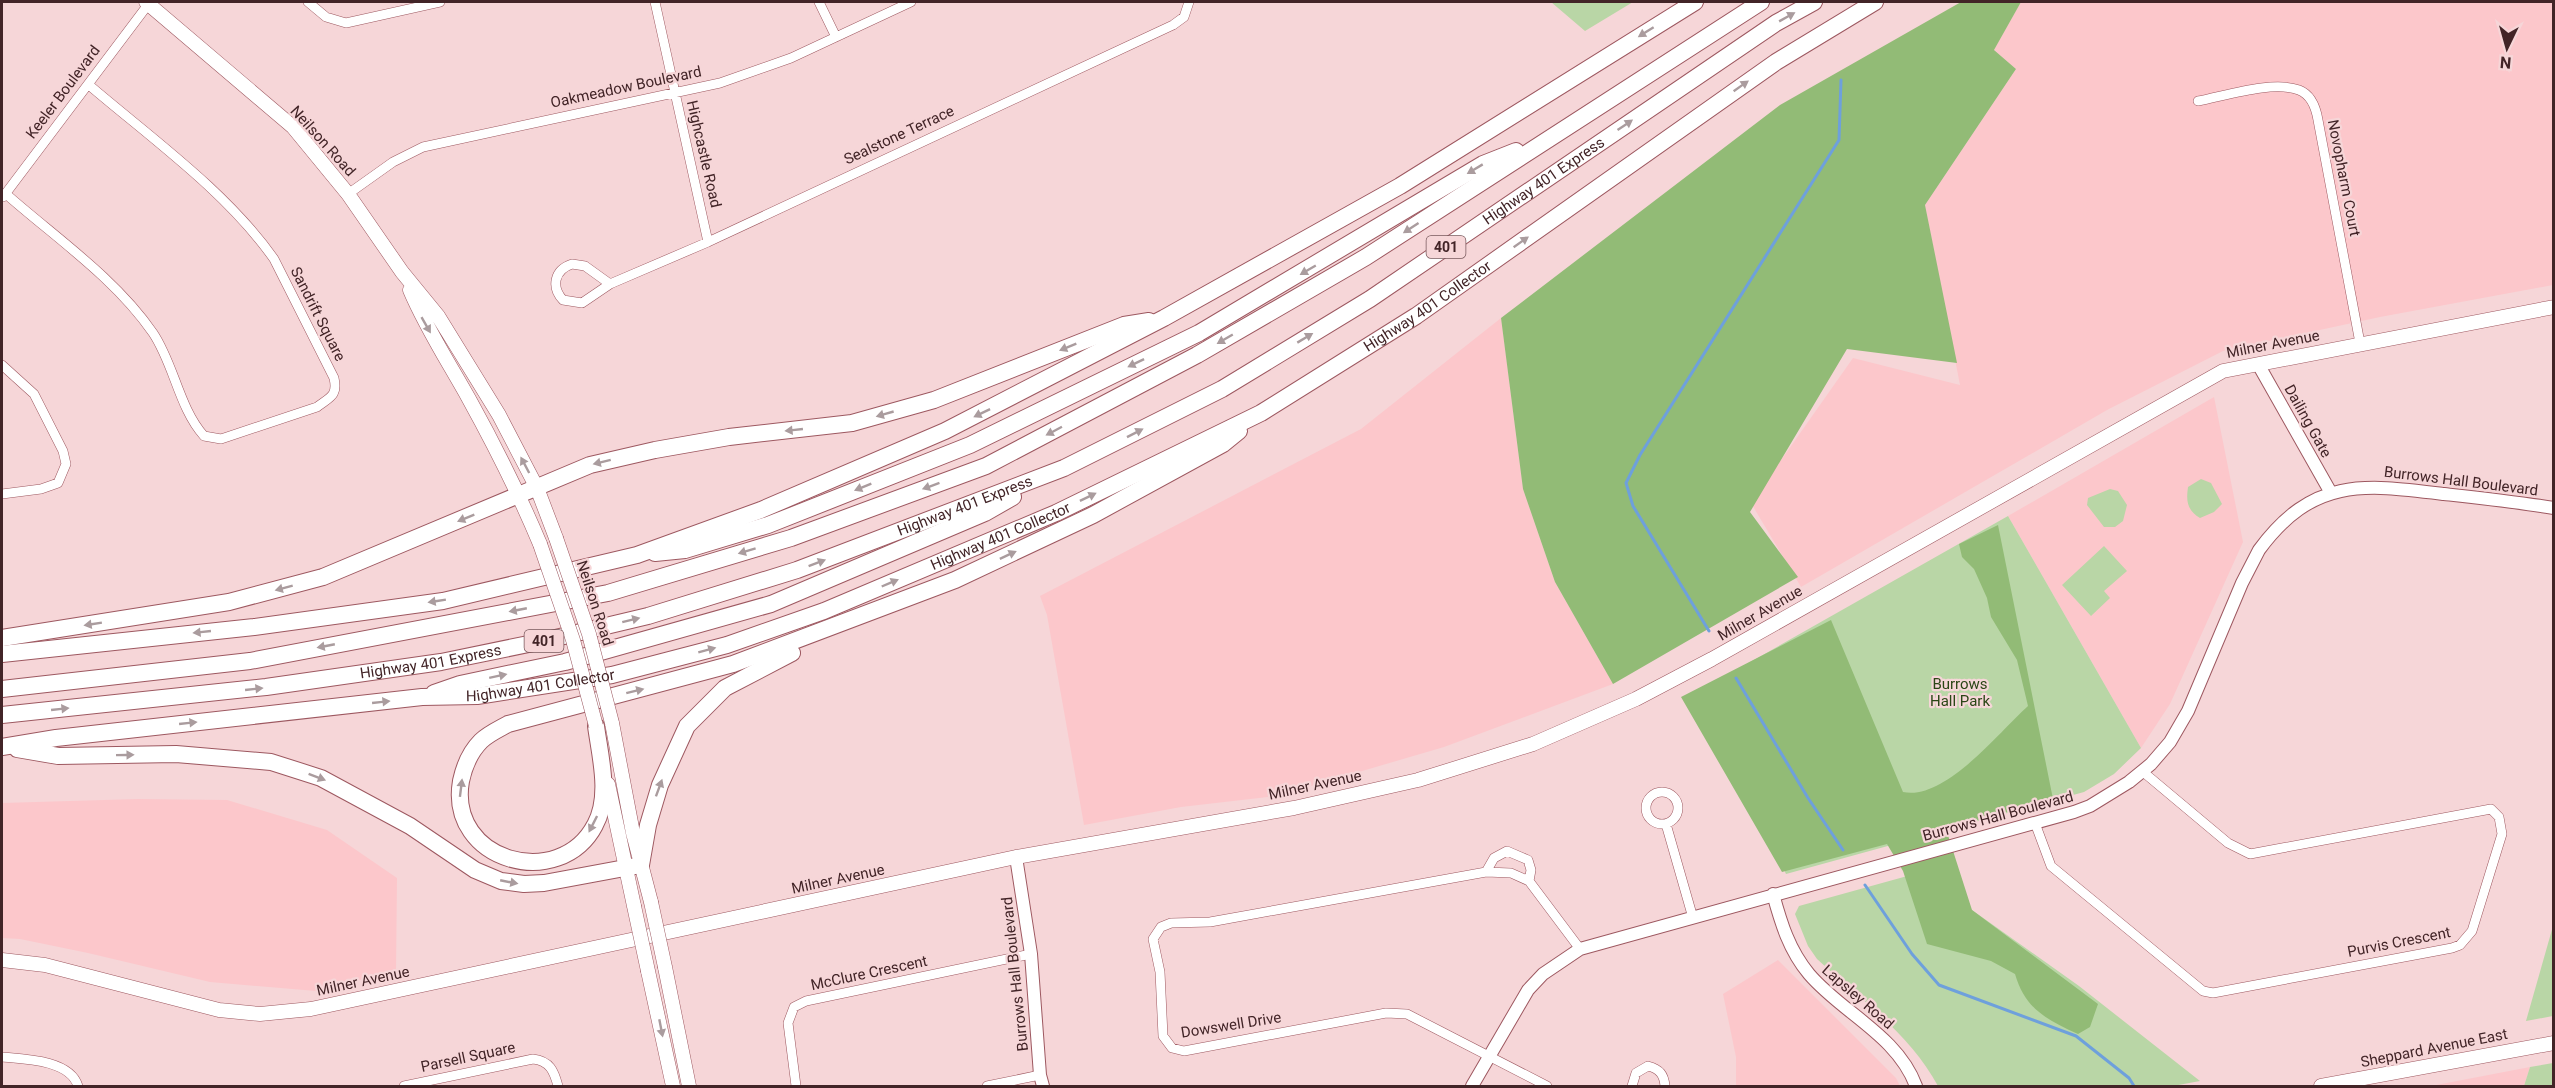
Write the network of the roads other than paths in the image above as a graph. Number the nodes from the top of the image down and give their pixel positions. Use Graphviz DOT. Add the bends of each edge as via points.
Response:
graph roads {
  1 [pos="148,2"];
  2 [pos="308,2"];
  3 [pos="440,2"];
  4 [pos="655,2"];
  5 [pos="819,2"];
  6 [pos="911,2"];
  7 [pos="1189,2"];
  8 [pos="1695,2"];
  9 [pos="1761,2"];
  10 [pos="1814,2"];
  11 [pos="1875,2"];
  12 [pos="836,37"];
  13 [pos="89,85"];
  14 [pos="675,92"];
  15 [pos="2198,101"];
  16 [pos="1548,139"];
  17 [pos="348,194"];
  18 [pos="4,196"];
  19 [pos="708,243"];
  20 [pos="402,272"];
  21 [pos="609,284"];
  22 [pos="2553,307"];
  23 [pos="1164,318"];
  24 [pos="2360,344"];
  25 [pos="2258,364"];
  26 [pos="2,365"];
  27 [pos="1262,413"];
  28 [pos="1064,468"];
  29 [pos="537,488"];
  30 [pos="2331,493"];
  31 [pos="2,494"];
  32 [pos="520,496"];
  33 [pos="2553,508"];
  34 [pos="637,555"];
  35 [pos="955,580"];
  36 [pos="2,638"];
  37 [pos="2,654"];
  38 [pos="2,689"];
  39 [pos="422,697"];
  40 [pos="2,715"];
  41 [pos="604,724"];
  42 [pos="3,747"];
  43 [pos="2142,771"];
  44 [pos="2035,823"];
  45 [pos="1666,824"];
  46 [pos="1016,857"];
  47 [pos="633,867"];
  48 [pos="1486,872"];
  49 [pos="1528,881"];
  50 [pos="1773,894"];
  51 [pos="1693,918"];
  52 [pos="1580,949"];
  53 [pos="1031,954"];
  54 [pos="2,960"];
  55 [pos="2553,1043"];
  56 [pos="1490,1055"];
  57 [pos="2,1057"];
  58 [pos="1042,1081"];
  59 [pos="78,1086"];
  60 [pos="404,1086"];
  61 [pos="558,1086"];
  62 [pos="673,1086"];
  63 [pos="689,1086"];
  64 [pos="796,1086"];
  65 [pos="987,1086"];
  66 [pos="1472,1086"];
  67 [pos="1547,1086"];
  68 [pos="1632,1086"];
  69 [pos="1665,1086"];
  70 [pos="1916,1086"];
  71 [pos="2321,1086"];
  1 -- 13 [label="street, Keeler Boulevard"];
  1 -- 17 [label="main road, Neilson Road" via="293,127"];
  2 -- 3 [label="street" via="326,17 346,23"];
  4 -- 14 [label="street, Highcastle Road"];
  5 -- 12 [label="street"];
  6 -- 12 [label="street, Oakmeadow Boulevard"];
  7 -- 19 [label="street, Sealstone Terrace" via="1184,18 1173,25"];
  8 -- 23 [label="highway, one-way" via="1400,186"];
  9 -- 16 [label="highway, Highway 401 Express / 401"];
  28 -- 10 [label="highway, Highway 401 Express / 401, one-way" via="1222,389 1370,299 1776,23"];
  27 -- 11 [label="highway, Highway 401 Collector / 401, one-way" via="1416,316 1776,62"];
  12 -- 14 [label="street, Oakmeadow Boulevard" via="761,70"];
  13 -- 18 [label="street, Keeler Boulevard"];
  13 -- 18 [label="street, Sandrift Square" via="218,195 262,242 334,378 332,399 317,408 221,439 204,436 153,334 126,299"];
  14 -- 17 [label="street, Oakmeadow Boulevard" via="423,147 393,162"];
  14 -- 19 [label="street, Highcastle Road"];
  15 -- 24 [label="street, Novopharm Court" via="2278,87 2301,91 2309,97 2318,120"];
  16 -- 34 [label="highway, one-way" via="1483,164 1198,333 970,445 768,525 685,550"];
  16 -- 38 [label="highway, Highway 401 Express / 401, one-way" via="1366,257 1166,372 986,466 791,538 597,595 250,661"];
  17 -- 20 [label="main road, Neilson Road"];
  19 -- 21 [label="street, Sealstone Terrace"];
  29 -- 20 [label="main road, Neilson Road, one-way" via="499,415 450,336"];
  20 -- 32 [label="main road, Neilson Road, one-way" via="421,315"];
  21 -- 21 [label="street, Sealstone Terrace" via="579,264 560,270 555,283 563,300 576,304"];
  22 -- 24 [label="main road, Milner Avenue"];
  23 -- 29 [label="highway, one-way" via="1124,325 934,400 852,423 655,450 590,465"];
  23 -- 34 [label="highway, one-way" via="945,431 761,510"];
  24 -- 25 [label="main road, Milner Avenue"];
  25 -- 30 [label="street, Dailing Gate"];
  25 -- 46 [label="main road, Milner Avenue" via="2223,371 2180,393 1712,659 1636,699 1533,744 1418,780 1316,803"];
  26 -- 31 [label="street" via="34,394 66,464 58,483"];
  35 -- 27 [label="highway, one-way" via="1133,494 1223,444"];
  39 -- 27 [label="highway, Highway 401 Collector / 401, one-way" via="477,696 612,675 726,645 824,611 1056,513"];
  39 -- 28 [label="highway, one-way" via="460,684 565,662 771,604 986,513"];
  40 -- 28 [label="highway, Highway 401 Express / 401, one-way" via="266,687 441,662 555,638 648,616 797,570"];
  29 -- 32 [label="highway"];
  29 -- 41 [label="main road, Neilson Road, bridge" via="590,634"];
  30 -- 33 [label="street, Burrows Hall Boulevard" via="2367,486 2389,487"];
  30 -- 43 [label="street, Burrows Hall Boulevard" via="2288,518 2259,550 2188,711 2170,742"];
  32 -- 36 [label="highway, one-way" via="313,580 229,602"];
  32 -- 41 [label="main road, Neilson Road, bridge"];
  34 -- 37 [label="highway, one-way" via="443,601 254,627"];
  41 -- 35 [label="highway, one-way" via="601,806 596,825 580,844 558,859 531,862 502,856 480,843 462,820 459,795 464,765 481,741 508,724 733,664"];
  47 -- 35 [label="highway, one-way" via="657,795 687,726 725,688 773,661 936,595"];
  42 -- 39 [label="highway, Highway 401 Collector / 401, one-way"];
  41 -- 47 [label="main road, Neilson Road"];
  42 -- 47 [label="highway, one-way" via="58,756 176,754 271,762 321,778 410,826 475,870 501,880 544,883"];
  43 -- 44 [label="street, Burrows Hall Boulevard" via="2090,806"];
  43 -- 44 [label="street, Purvis Crescent" via="2228,843 2250,854 2491,809 2499,817 2502,834 2472,931 2452,948 2213,993 2203,991 2051,866"];
  44 -- 50 [label="street, Burrows Hall Boulevard"];
  45 -- 51 [label="street"];
  46 -- 53 [label="street, Burrows Hall Boulevard"];
  46 -- 54 [label="main road, Milner Avenue" via="310,1009 260,1014 219,1010 45,965"];
  47 -- 62 [label="main road, Neilson Road, one-way, bridge" via="634,906"];
  47 -- 63 [label="main road, Neilson Road, bridge" via="651,902"];
  48 -- 49 [label="street, Dowswell Drive" via="1511,873"];
  48 -- 49 [label="street" via="1494,858 1507,851 1528,860"];
  48 -- 56 [label="street, Dowswell Drive" via="1210,922 1171,923 1161,927 1154,939 1163,1036 1172,1048 1184,1051 1386,1013 1407,1014"];
  49 -- 52 [label="street"];
  50 -- 51 [label="street, Burrows Hall Boulevard"];
  50 -- 70 [label="street, Lapsley Road" via="1788,942 1809,974 1892,1046"];
  51 -- 52 [label="street, Burrows Hall Boulevard"];
  52 -- 56 [label="street, Burrows Hall Boulevard" via="1543,974 1528,990"];
  53 -- 58 [label="street, Burrows Hall Boulevard"];
  53 -- 64 [label="street, McClure Crescent" via="806,1001 794,1007 788,1023"];
  55 -- 71 [label="main road, Sheppard Avenue East"];
  56 -- 66 [label="street, Burrows Hall Boulevard"];
  56 -- 67 [label="street"];
  57 -- 59 [label="street" via="68,1070"];
  58 -- 65 [label="street"];
  60 -- 61 [label="street, Parsell Square" via="533,1059 548,1063"];
  68 -- 69 [label="street" via="1636,1073 1648,1066 1663,1075"];
}
